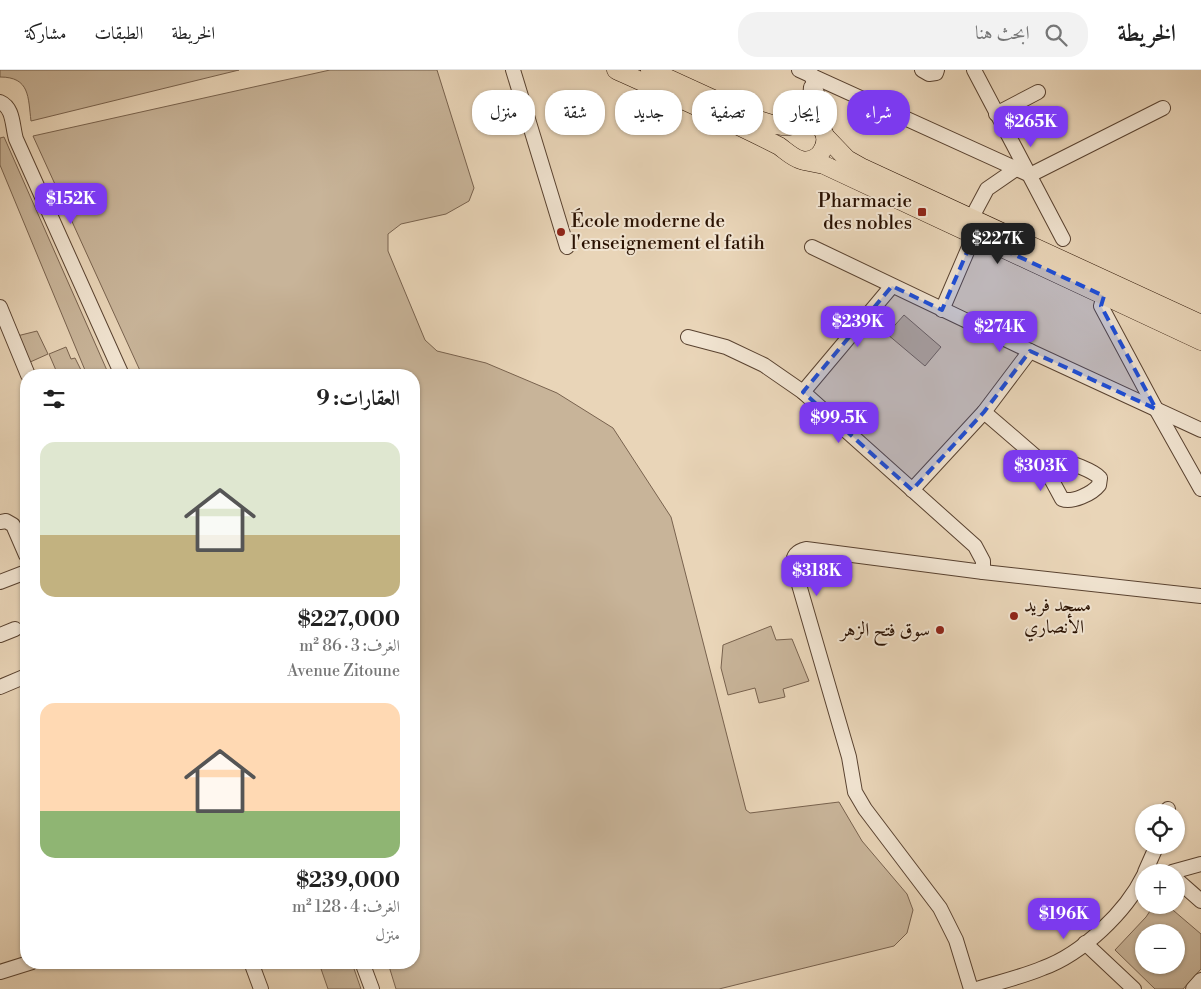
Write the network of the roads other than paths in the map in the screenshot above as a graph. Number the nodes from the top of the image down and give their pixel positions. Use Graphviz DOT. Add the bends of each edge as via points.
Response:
graph roads {
  1 [pos="513,70"];
  2 [pos="616,70"];
  3 [pos="650,70"];
  4 [pos="922,70"];
  5 [pos="937,70"];
  6 [pos="974,70"];
  7 [pos="806,72"];
  8 [pos="807,90"];
  9 [pos="1038,92"];
  10 [pos="0,102"];
  11 [pos="1163,108"];
  12 [pos="996,114"];
  13 [pos="773,124"];
  14 [pos="789,135"];
  15 [pos="825,136"];
  16 [pos="798,158"];
  17 [pos="1016,169"];
  18 [pos="1030,175"];
  19 [pos="975,226"];
  20 [pos="1063,238"];
  21 [pos="812,247"];
  22 [pos="567,248"];
  23 [pos="892,286"];
  24 [pos="1104,296"];
  25 [pos="0,307"];
  26 [pos="942,310"];
  27 [pos="1201,324"];
  28 [pos="688,337"];
  29 [pos="1201,341"];
  30 [pos="1030,351"];
  31 [pos="26,369"];
  32 [pos="119,369"];
  33 [pos="803,392"];
  34 [pos="1156,409"];
  35 [pos="984,412"];
  36 [pos="1201,430"];
  37 [pos="1042,462"];
  38 [pos="1201,489"];
  39 [pos="912,490"];
  40 [pos="0,522"];
  41 [pos="20,541"];
  42 [pos="983,572"];
  43 [pos="20,574"];
  44 [pos="0,582"];
  45 [pos="1201,596"];
  46 [pos="15,629"];
  47 [pos="0,635"];
  48 [pos="20,679"];
  49 [pos="0,687"];
  50 [pos="1156,854"];
  51 [pos="1164,864"];
  52 [pos="1201,864"];
  53 [pos="1185,868"];
  54 [pos="1185,887"];
  55 [pos="1135,888"];
  56 [pos="1201,901"];
  57 [pos="1085,943"];
  58 [pos="20,966"];
  59 [pos="254,969"];
  60 [pos="365,969"];
  61 [pos="0,972"];
  62 [pos="1201,980"];
  63 [pos="261,989"];
  64 [pos="372,989"];
  65 [pos="971,989"];
  66 [pos="977,989"];
  67 [pos="1134,989"];
  68 [pos="1193,989"];
  1 -- 22 [label="street"];
  2 -- 16 [label="main road" via="753,133"];
  3 -- 13 [label="main road"];
  4 -- 5 [label="street" via="929,74"];
  6 -- 12 [label="street"];
  7 -- 8 [label="street"];
  7 -- 15 [label="street" via="821,106"];
  7 -- 17 [label="street"];
  9 -- 12 [label="street"];
  10 -- 32 [label="street" via="10,111 16,139"];
  11 -- 18 [label="street"];
  12 -- 18 [label="street"];
  14 -- 16 [label="main road" via="789,150"];
  15 -- 16 [label="main road" via="821,154 810,160"];
  15 -- 19 [label="main road" via="847,159"];
  16 -- 19 [label="main road" via="824,165"];
  17 -- 18 [label="street"];
  17 -- 19 [label="street" via="987,189"];
  18 -- 20 [label="street"];
  19 -- 24 [label="main road"];
  19 -- 26 [label="street"];
  19 -- 27 [label="main road"];
  21 -- 23 [label="street"];
  23 -- 26 [label="street"];
  23 -- 33 [label="street"];
  24 -- 29 [label="main road"];
  24 -- 34 [label="street" via="1101,306"];
  25 -- 31 [label="street"];
  26 -- 30 [label="street"];
  28 -- 33 [label="street" via="726,347 764,365"];
  30 -- 34 [label="street"];
  30 -- 35 [label="street"];
  33 -- 39 [label="street"];
  34 -- 36 [label="street"];
  34 -- 38 [label="street"];
  35 -- 37 [label="street"];
  35 -- 39 [label="street"];
  39 -- 42 [label="street" via="979,550"];
  40 -- 41 [label="street" via="13,525"];
  42 -- 45 [label="street"];
  42 -- 65 [label="street" via="806,549 798,551 793,560 849,757 855,792 943,913 956,940"];
  43 -- 44 [label="street"];
  46 -- 47 [label="street"];
  48 -- 49 [label="street"];
  50 -- 51 [label="street"];
  52 -- 53 [label="street"];
  54 -- 56 [label="street"];
  55 -- 57 [label="street" via="1112,919"];
  57 -- 66 [label="street" via="1044,968"];
  57 -- 67 [label="street"];
  58 -- 61 [label="street"];
  59 -- 63 [label="street"];
  60 -- 64 [label="street"];
  62 -- 68 [label="street"];
}
